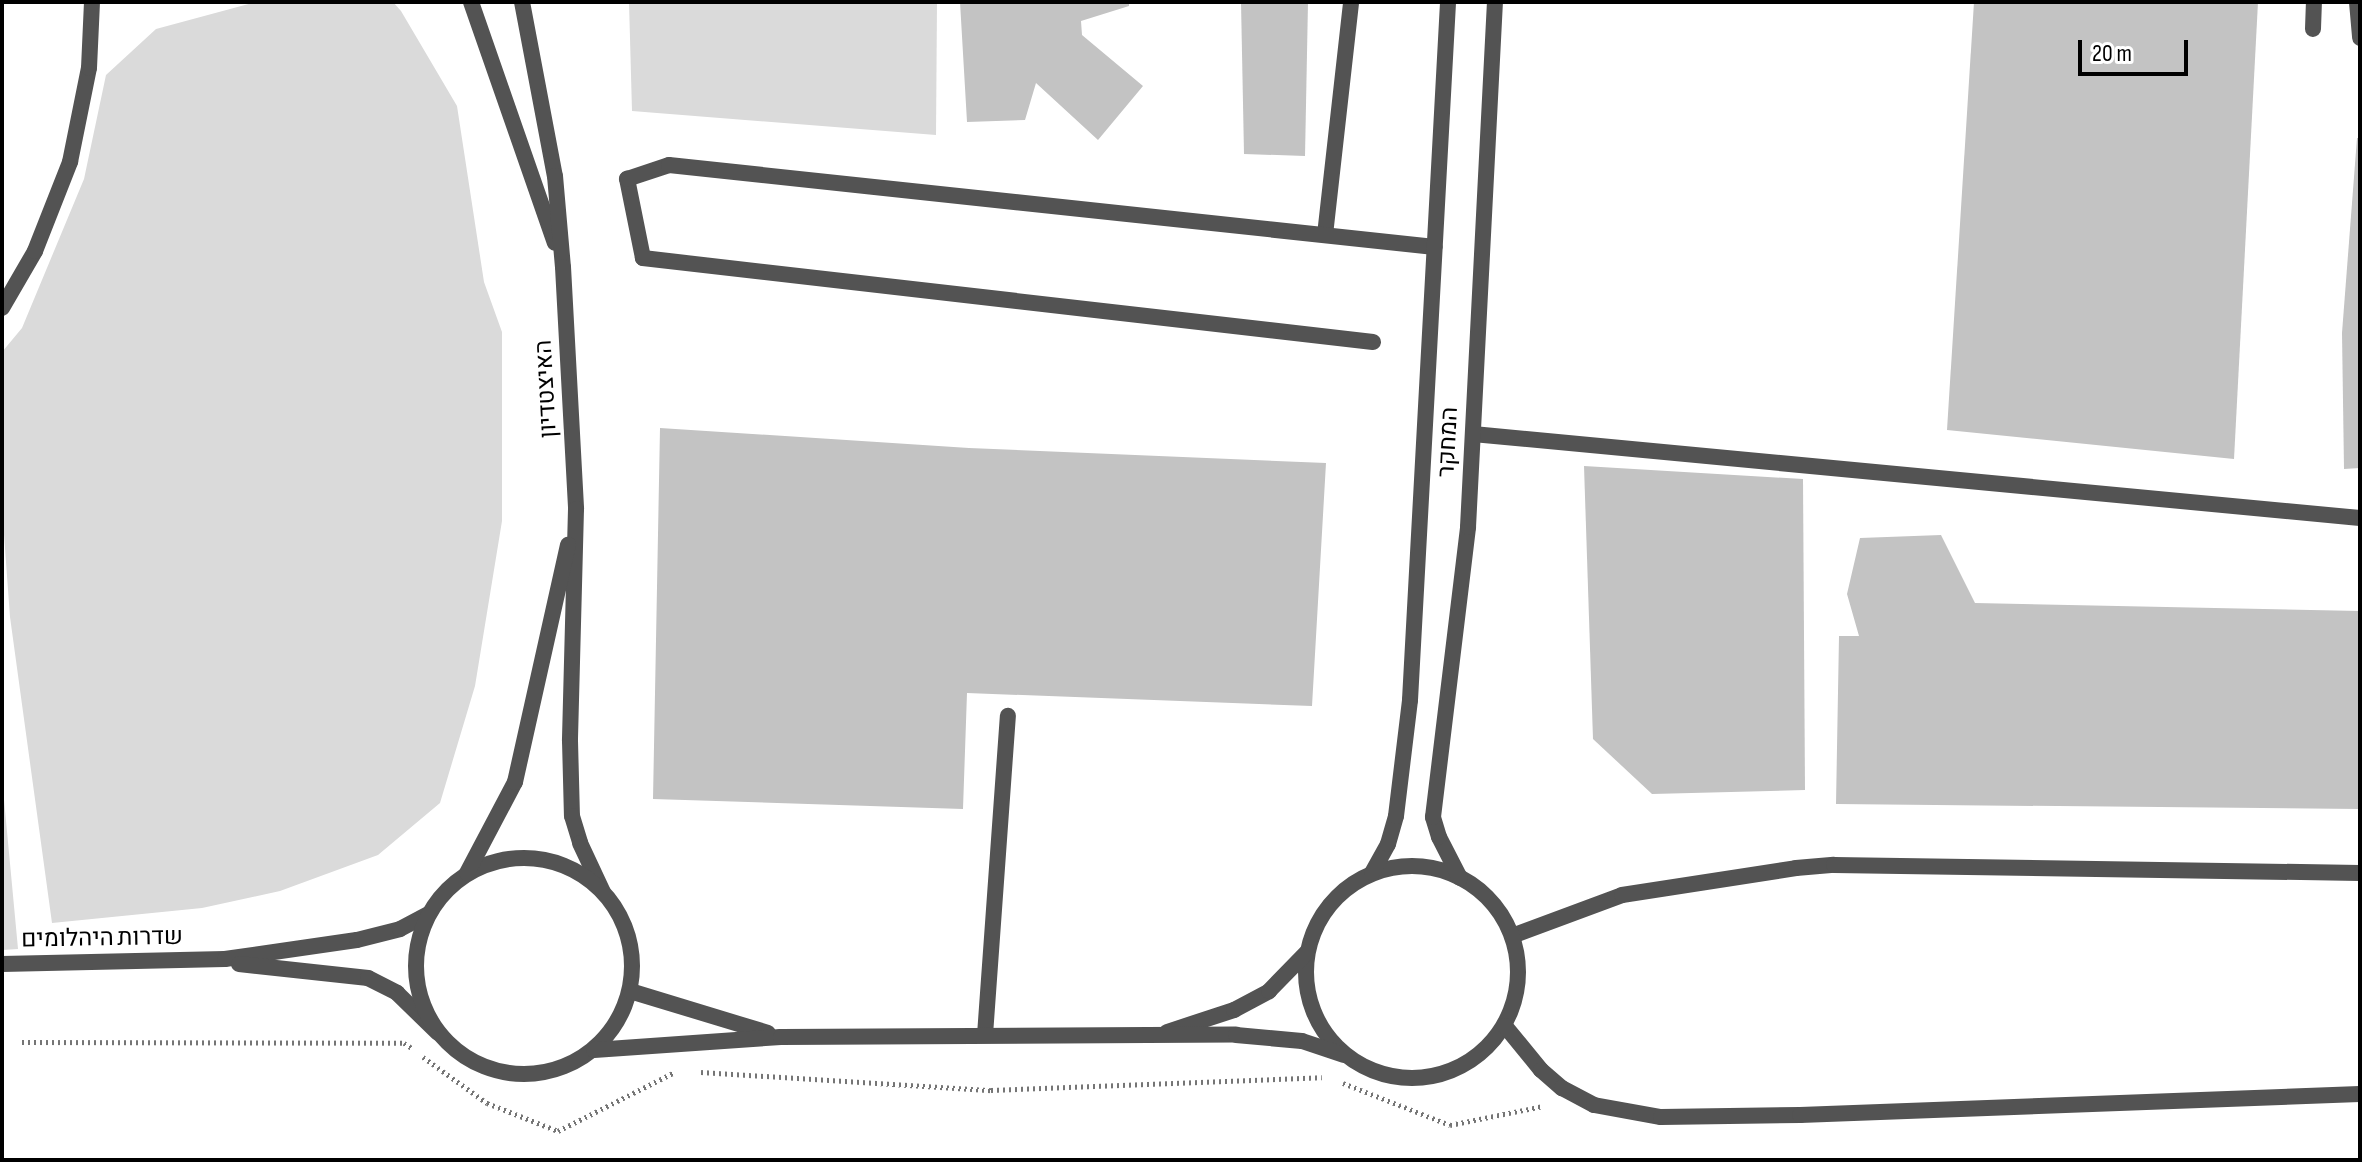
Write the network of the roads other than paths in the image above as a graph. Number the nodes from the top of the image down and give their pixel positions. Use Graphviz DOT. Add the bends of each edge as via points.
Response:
graph roads {
  1 [pos="92,2"];
  2 [pos="471,2"];
  3 [pos="522,2"];
  4 [pos="1351,2"];
  5 [pos="1448,2"];
  6 [pos="1495,2"];
  7 [pos="2314,2"];
  8 [pos="2357,2"];
  9 [pos="2313,29"];
  10 [pos="2360,38"];
  11 [pos="1325,235"];
  12 [pos="1435,247"];
  13 [pos="563,267"];
  14 [pos="2,308"];
  15 [pos="1373,342"];
  16 [pos="1473,434"];
  17 [pos="576,509"];
  18 [pos="2360,518"];
  19 [pos="1008,716"];
  20 [pos="467,873"];
  21 [pos="1372,873"];
  22 [pos="2360,873"];
  23 [pos="1460,878"];
  24 [pos="603,892"];
  25 [pos="428,914"];
  26 [pos="1512,936"];
  27 [pos="1307,952"];
  28 [pos="202,960"];
  29 [pos="2,964"];
  30 [pos="630,991"];
  31 [pos="1505,1026"];
  32 [pos="438,1033"];
  33 [pos="985,1035"];
  34 [pos="781,1037"];
  35 [pos="1155,1037"];
  36 [pos="594,1050"];
  37 [pos="1344,1055"];
  38 [pos="2360,1094"];
  1 -- 14 [label="street" via="89,68 70,162 35,251"];
  2 -- 13 [label="street"];
  3 -- 13 [label="street" via="555,176"];
  4 -- 11 [label="street"];
  5 -- 12 [label="street, המחקר"];
  6 -- 16 [label="street, המחקר"];
  7 -- 9 [label="street"];
  8 -- 10 [label="street"];
  11 -- 12 [label="street"];
  11 -- 15 [label="street" via="669,165 627,179 643,258"];
  12 -- 21 [label="street, המחקר" via="1410,700 1396,816"];
  13 -- 17 [label="street, האיצטדיון"];
  16 -- 18 [label="street"];
  16 -- 23 [label="street, המחקר" via="1461,603 1433,817"];
  17 -- 20 [label="street" via="515,782"];
  17 -- 24 [label="street" via="569,781 580,843"];
  19 -- 33 [label="street"];
  20 -- 24 [label="street" via="502,859 539,858 574,870"];
  20 -- 25 [label="street" via="445,890"];
  21 -- 23 [label="street" via="1418,865"];
  21 -- 27 [label="street" via="1338,894 1319,918"];
  22 -- 26 [label="street" via="1809,867 1622,895"];
  23 -- 26 [label="street" via="1498,908"];
  24 -- 30 [label="street" via="623,922 632,956"];
  25 -- 28 [label="street" via="400,929 357,940"];
  25 -- 32 [label="street" via="415,974 422,1005"];
  26 -- 31 [label="street" via="1519,967 1516,997"];
  27 -- 35 [label="street" via="1269,991 1234,1010"];
  27 -- 37 [label="street" via="1309,1004"];
  28 -- 29 [label="street, שדרות היהלומים"];
  28 -- 32 [label="street" via="368,978 397,993"];
  30 -- 34 [label="street"];
  30 -- 36 [label="street" via="617,1023"];
  31 -- 37 [label="street" via="1485,1051 1460,1068 1431,1078 1400,1079 1370,1071"];
  31 -- 38 [label="street" via="1541,1070 1576,1096 1594,1105 1661,1117"];
  32 -- 36 [label="street" via="463,1057 495,1071 530,1075 564,1068"];
  33 -- 34 [label="street"];
  33 -- 35 [label="street"];
  34 -- 36 [label="street"];
  35 -- 37 [label="street" via="1236,1035 1302,1041"];
}
